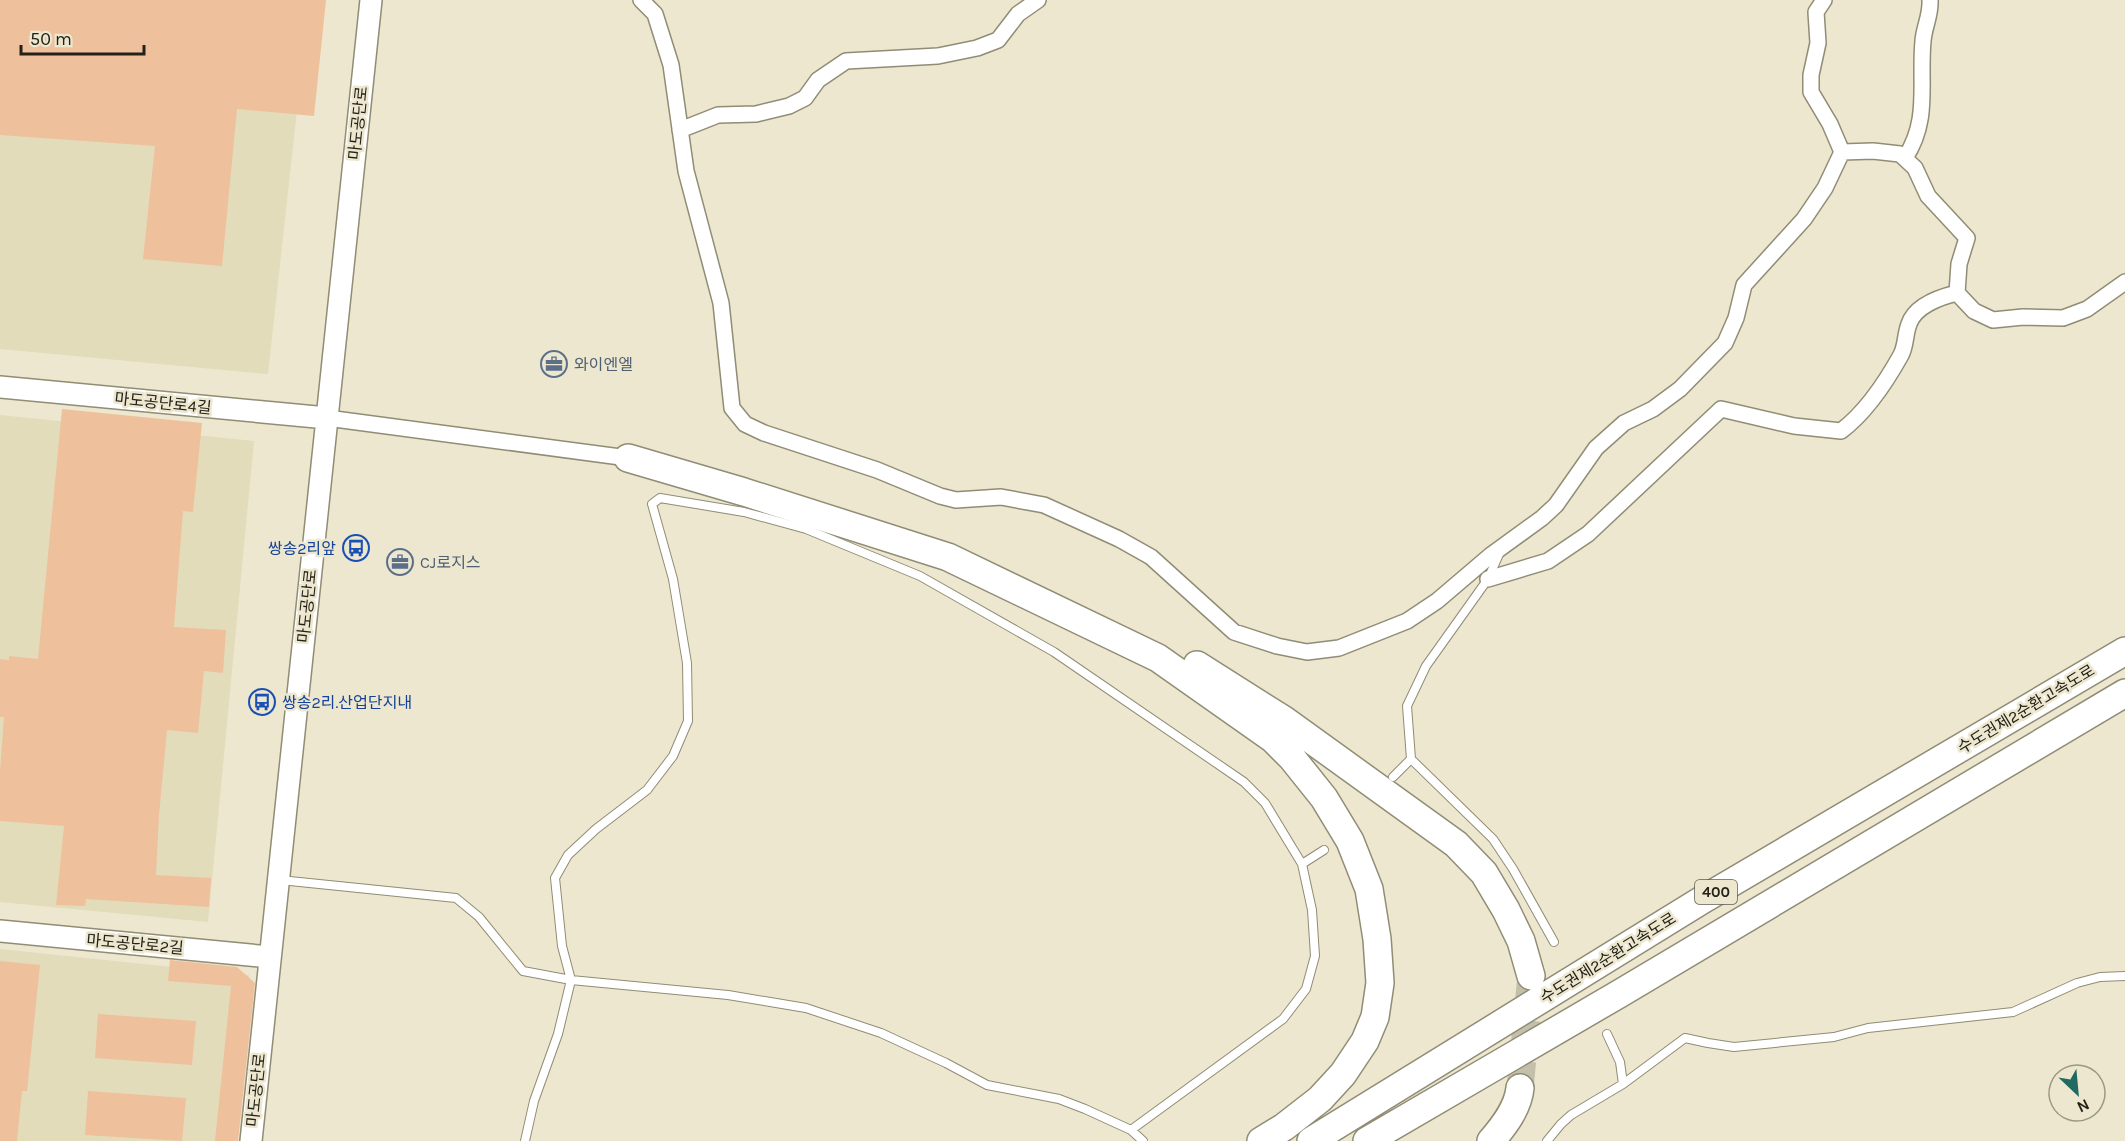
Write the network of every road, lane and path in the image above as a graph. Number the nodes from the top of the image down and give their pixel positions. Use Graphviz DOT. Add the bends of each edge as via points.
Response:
graph roads {
  1 [pos="371,0"];
  2 [pos="641,0"];
  3 [pos="1038,0"];
  4 [pos="1824,0"];
  5 [pos="1930,0"];
  6 [pos="680,130"];
  7 [pos="1842,152"];
  8 [pos="1905,158"];
  9 [pos="2125,282"];
  10 [pos="1957,293"];
  11 [pos="0,387"];
  12 [pos="327,418"];
  13 [pos="628,458"];
  14 [pos="1503,546"];
  15 [pos="1488,579"];
  16 [pos="2125,651"];
  17 [pos="2125,693"];
  18 [pos="1411,759"];
  19 [pos="1393,777"];
  20 [pos="1324,850"];
  21 [pos="1302,864"];
  22 [pos="278,880"];
  23 [pos="0,931"];
  24 [pos="1554,942"];
  25 [pos="270,957"];
  26 [pos="1531,976"];
  27 [pos="2125,976"];
  28 [pos="571,980"];
  29 [pos="1607,1034"];
  30 [pos="1623,1084"];
  31 [pos="1520,1088"];
  32 [pos="1131,1130"];
  33 [pos="251,1141"];
  34 [pos="525,1141"];
  35 [pos="1143,1141"];
  36 [pos="1261,1141"];
  37 [pos="1311,1141"];
  38 [pos="1367,1141"];
  39 [pos="1491,1141"];
  40 [pos="1546,1141"];
  1 -- 12 [label="main road, 마도공단로"];
  2 -- 6 [label="street" via="655,14 671,65"];
  3 -- 6 [label="street" via="1018,14 998,40 977,48 938,56 846,61 818,80 805,98 789,106 756,114 718,115"];
  4 -- 7 [label="street" via="1816,12 1818,43 1811,92"];
  5 -- 8 [label="street" via="1923,39 1919,130"];
  6 -- 14 [label="street" via="686,171 720,303 732,408 745,424 940,496 956,500 1001,497 1044,505 1151,557 1234,632 1307,652 1339,648 1407,621"];
  7 -- 8 [label="street" via="1873,151"];
  7 -- 14 [label="street" via="1804,219 1744,285 1725,343 1680,388 1653,409 1624,423 1596,448 1556,505"];
  8 -- 10 [label="street" via="1915,168 1928,196 1966,238"];
  9 -- 10 [label="street" via="2087,309 2063,318 1993,320 1974,311"];
  10 -- 15 [label="street" via="1921,309 1909,322 1903,352 1895,366 1868,404 1841,431 1794,426 1721,410 1588,534 1548,561"];
  11 -- 12 [label="main road, 마도공단로4길"];
  12 -- 13 [label="street"];
  12 -- 22 [label="main road, 마도공단로"];
  13 -- 26 [label="highway" via="750,477 948,541 1155,639 1284,720 1456,844 1484,873 1506,910 1521,941"];
  13 -- 36 [label="highway" via="948,558 1158,658 1273,739 1292,758 1324,798 1350,841 1369,890 1380,983 1375,1017 1365,1041 1343,1074 1320,1099"];
  14 -- 15 [label="lane"];
  15 -- 18 [label="lane" via="1426,666 1407,706"];
  16 -- 37 [label="highway, 수도권제2순환고속도로 / 400" via="1702,900"];
  17 -- 38 [label="highway, 수도권제2순환고속도로 / 400"];
  18 -- 19 [label="lane"];
  18 -- 24 [label="lane" via="1493,839"];
  20 -- 21 [label="lane"];
  21 -- 28 [label="lane" via="1265,802 1244,782 1054,651 920,576 806,529 744,512 660,498 652,504 673,579 687,663 688,721 673,756 647,790 568,855 555,878 562,946"];
  21 -- 32 [label="lane" via="1312,910 1315,956 1305,989 1283,1019"];
  22 -- 25 [label="main road, 마도공단로"];
  22 -- 28 [label="lane" via="456,898 480,917 523,971"];
  23 -- 25 [label="main road, 마도공단로2길"];
  25 -- 33 [label="main road, 마도공단로"];
  27 -- 30 [label="lane" via="2077,982 2013,1012 1868,1028 1834,1038 1734,1047 1685,1038"];
  28 -- 32 [label="lane" via="728,995 806,1008 881,1033 987,1085 1059,1099"];
  28 -- 34 [label="lane"];
  29 -- 30 [label="lane" via="1620,1062"];
  30 -- 40 [label="lane" via="1572,1115"];
  31 -- 39 [label="highway" via="1519,1099"];
  32 -- 35 [label="lane"];
}
